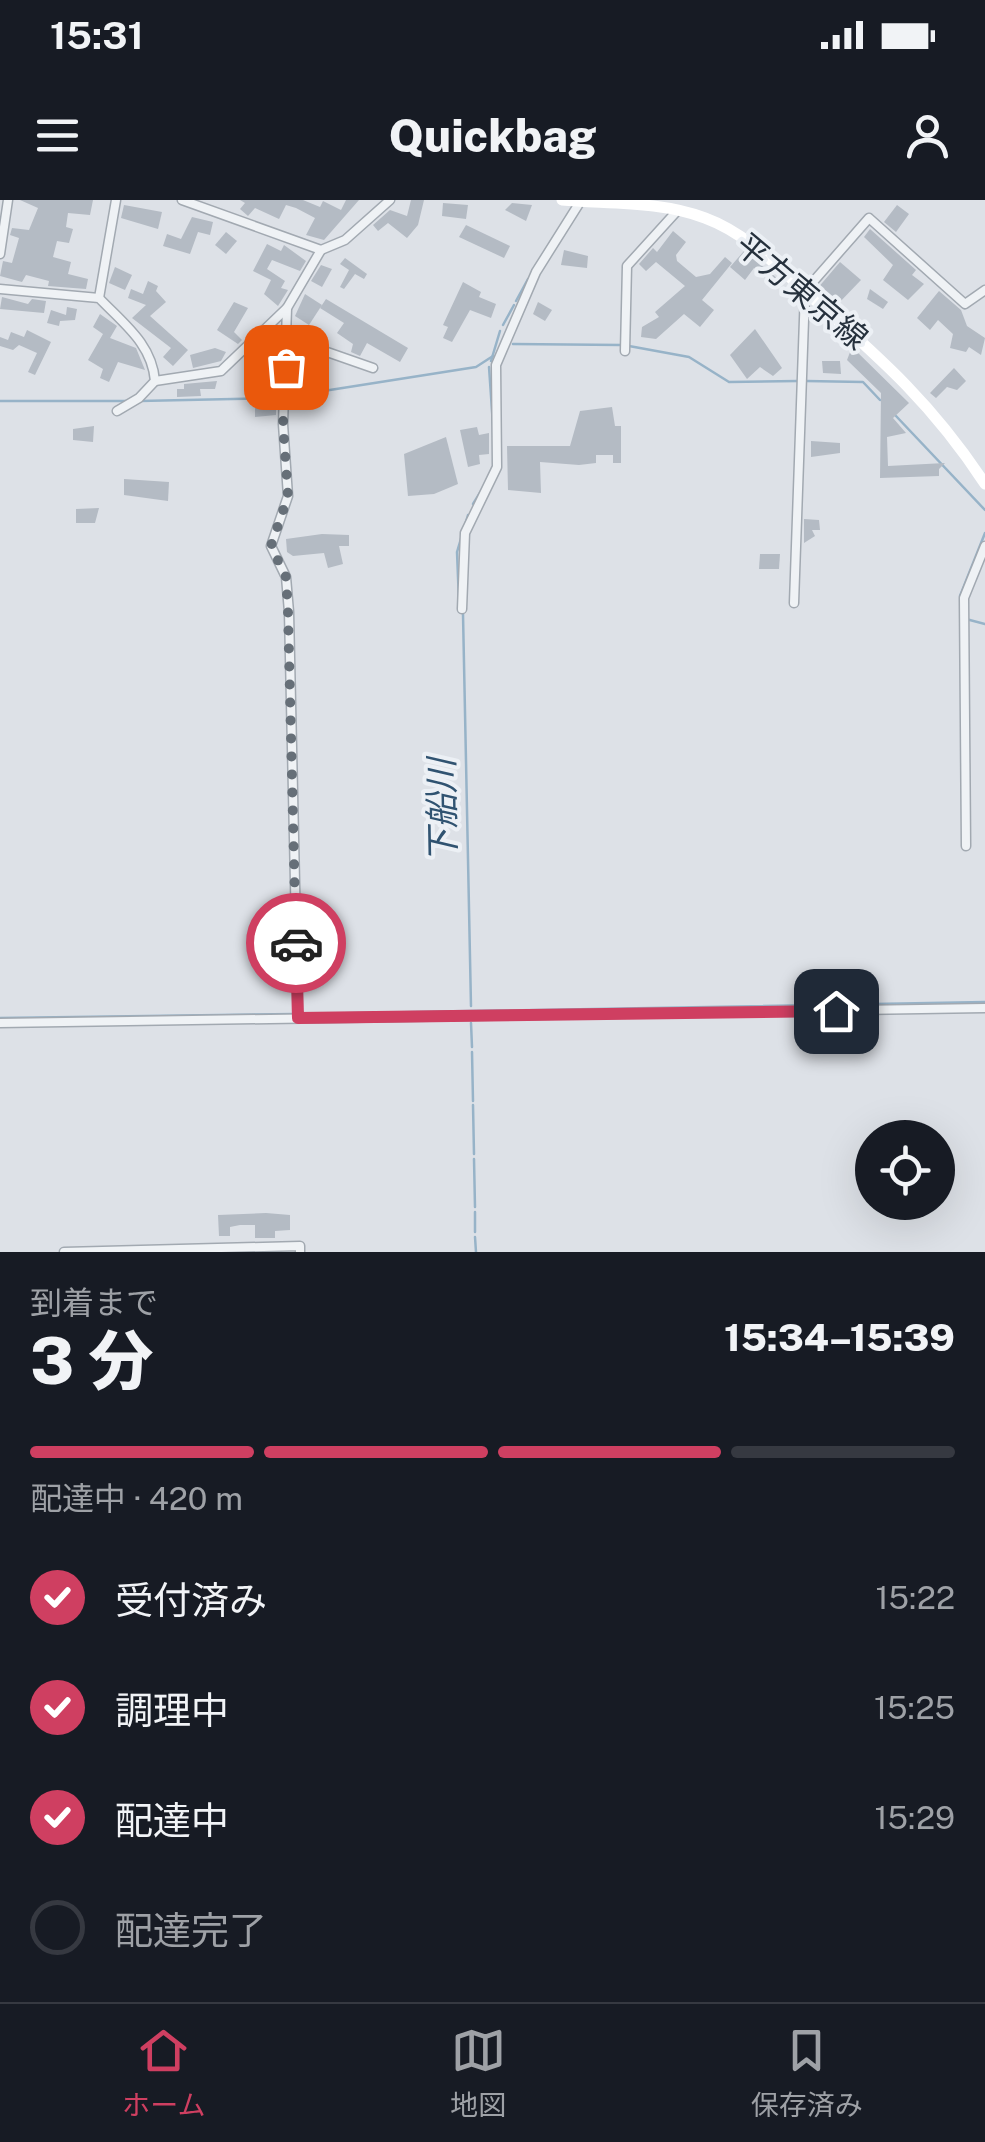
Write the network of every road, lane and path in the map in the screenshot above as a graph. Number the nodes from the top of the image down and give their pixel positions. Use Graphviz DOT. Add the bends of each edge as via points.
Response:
graph roads {
  1 [pos="8,200"];
  2 [pos="116,200"];
  3 [pos="182,200"];
  4 [pos="390,200"];
  5 [pos="562,200"];
  6 [pos="688,200"];
  7 [pos="580,202"];
  8 [pos="684,212"];
  9 [pos="322,250"];
  10 [pos="0,254"];
  11 [pos="0,288"];
  12 [pos="985,290"];
  13 [pos="805,291"];
  14 [pos="100,298"];
  15 [pos="287,308"];
  16 [pos="288,338"];
  17 [pos="625,351"];
  18 [pos="373,368"];
  19 [pos="155,381"];
  20 [pos="117,411"];
  21 [pos="985,484"];
  22 [pos="985,546"];
  23 [pos="794,603"];
  24 [pos="462,609"];
  25 [pos="966,846"];
  26 [pos="985,1008"];
  27 [pos="298,1018"];
  28 [pos="0,1023"];
  29 [pos="64,1252"];
  30 [pos="300,1252"];
  1 -- 10 [label="street"];
  2 -- 14 [label="street"];
  3 -- 9 [label="street"];
  4 -- 9 [label="street" via="345,240"];
  5 -- 7 [label="main road, 平方東京線"];
  6 -- 8 [label="street"];
  7 -- 8 [label="main road, 平方東京線"];
  7 -- 24 [label="street" via="536,272 496,365 497,467 465,533"];
  8 -- 13 [label="main road, 平方東京線" via="724,226"];
  8 -- 17 [label="street" via="627,266"];
  9 -- 15 [label="street"];
  11 -- 14 [label="street"];
  12 -- 13 [label="street" via="965,304 869,218"];
  13 -- 21 [label="main road, 平方東京線" via="946,424"];
  13 -- 23 [label="street"];
  14 -- 19 [label="street" via="152,356"];
  15 -- 16 [label="street"];
  15 -- 19 [label="street" via="221,371"];
  16 -- 18 [label="street"];
  16 -- 27 [label="street" via="288,496 271,546 286,577"];
  19 -- 20 [label="street"];
  22 -- 25 [label="street" via="964,598"];
  26 -- 27 [label="street"];
  27 -- 28 [label="street"];
  29 -- 30 [label="street" via="300,1246"];
}
